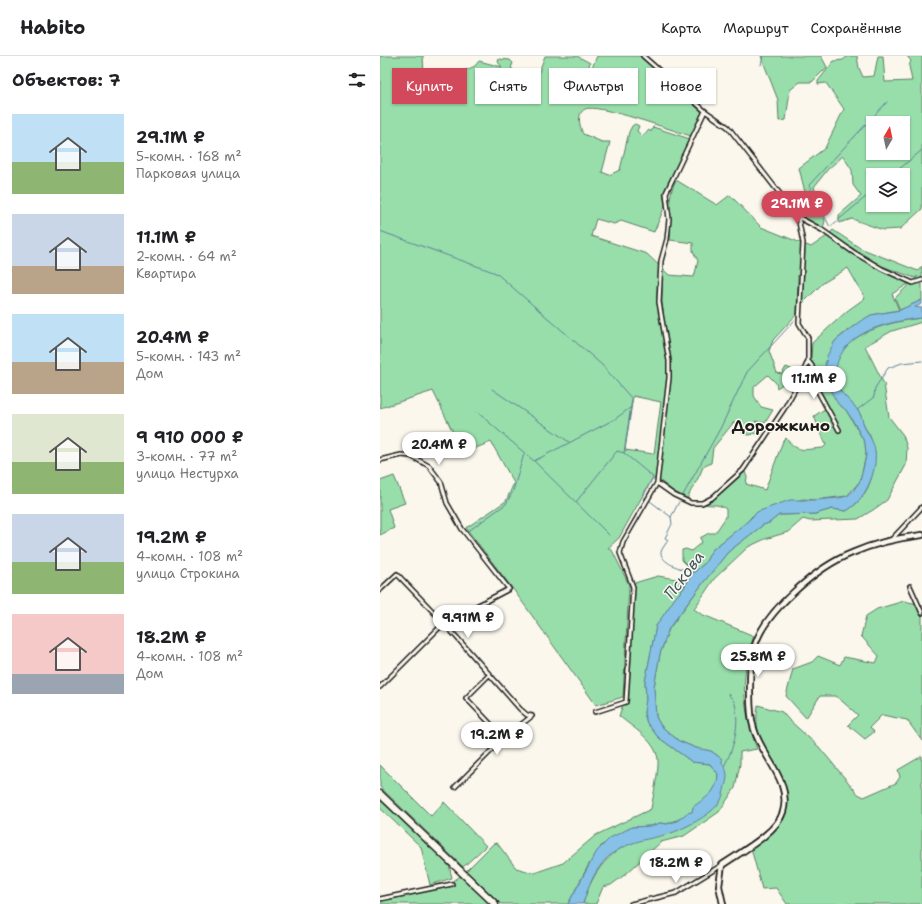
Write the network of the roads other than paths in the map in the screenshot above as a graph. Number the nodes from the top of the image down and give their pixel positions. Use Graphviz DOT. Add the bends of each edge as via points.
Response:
graph roads {
  1 [pos="644,56"];
  2 [pos="705,111"];
  3 [pos="798,217"];
  4 [pos="922,280"];
  5 [pos="808,361"];
  6 [pos="839,430"];
  7 [pos="380,460"];
  8 [pos="657,483"];
  9 [pos="922,507"];
  10 [pos="922,535"];
  11 [pos="892,539"];
  12 [pos="910,586"];
  13 [pos="380,590"];
  14 [pos="922,613"];
  15 [pos="444,623"];
  16 [pos="489,675"];
  17 [pos="380,686"];
  18 [pos="594,712"];
  19 [pos="504,738"];
  20 [pos="455,787"];
  21 [pos="380,794"];
  22 [pos="722,865"];
  23 [pos="452,884"];
  24 [pos="380,899"];
  25 [pos="495,904"];
  26 [pos="631,904"];
  27 [pos="723,904"];
  1 -- 2 [label="street"];
  2 -- 3 [label="street" via="728,128"];
  2 -- 8 [label="street" via="666,192 669,219 661,262 659,302 669,361 669,378"];
  3 -- 4 [label="street" via="882,269 913,283"];
  3 -- 5 [label="street" via="803,243 799,323 808,338"];
  5 -- 6 [label="street" via="812,366 815,386"];
  5 -- 8 [label="street" via="784,409 743,470 712,498 702,503 691,503"];
  7 -- 15 [label="street" via="401,455 411,456 430,466 462,529 509,589"];
  8 -- 18 [label="street" via="623,542 620,554 633,587 626,702"];
  9 -- 11 [label="street"];
  10 -- 11 [label="street"];
  11 -- 22 [label="street" via="850,554 829,566 784,601 760,632 751,667 751,713 759,742 779,778 785,801 782,814 767,833"];
  12 -- 14 [label="street"];
  13 -- 15 [label="street" via="397,574"];
  15 -- 16 [label="street"];
  15 -- 17 [label="street"];
  16 -- 19 [label="street" via="466,698"];
  16 -- 19 [label="street" via="520,709 532,716"];
  19 -- 20 [label="street"];
  21 -- 25 [label="highway"];
  22 -- 26 [label="street" via="676,893"];
  22 -- 27 [label="street" via="719,886"];
  23 -- 24 [label="street"];
}
